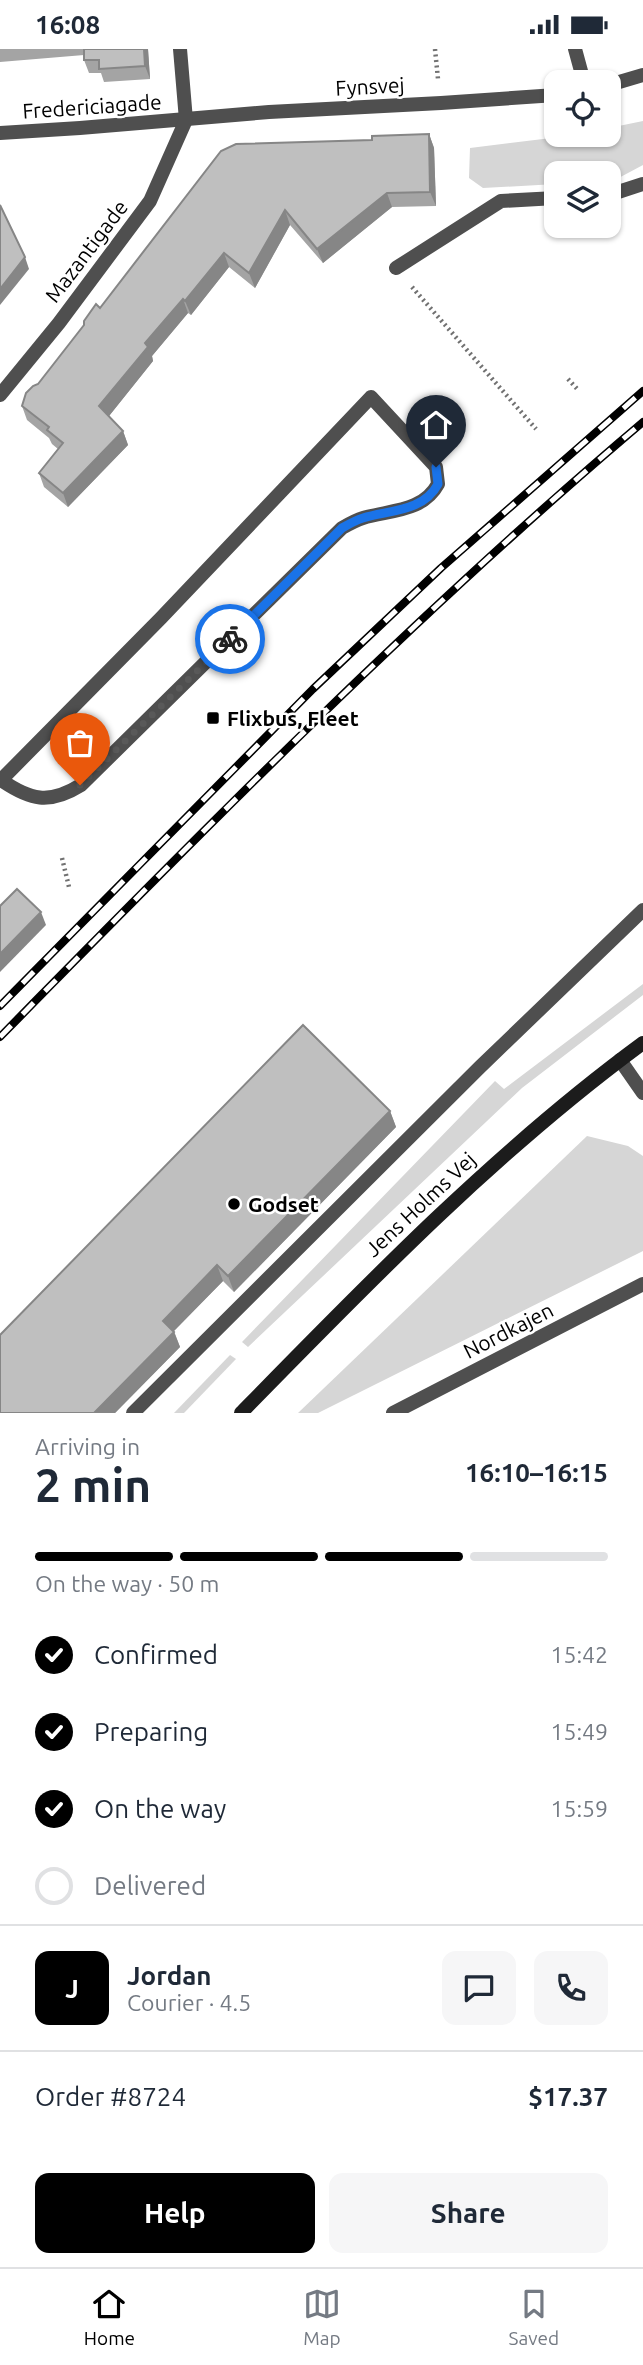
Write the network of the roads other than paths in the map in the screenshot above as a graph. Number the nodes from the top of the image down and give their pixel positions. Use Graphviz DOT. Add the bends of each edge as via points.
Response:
graph roads {
  1 [pos="180,49"];
  2 [pos="575,49"];
  3 [pos="580,70"];
  4 [pos="643,75"];
  5 [pos="621,81"];
  6 [pos="544,96"];
  7 [pos="186,120"];
  8 [pos="0,133"];
  9 [pos="643,184"];
  10 [pos="621,190"];
  11 [pos="544,199"];
  12 [pos="396,268"];
  13 [pos="0,395"];
  14 [pos="1,779"];
  15 [pos="643,910"];
  16 [pos="643,1043"];
  17 [pos="620,1060"];
  18 [pos="643,1093"];
  19 [pos="643,1284"];
  20 [pos="133,1413"];
  21 [pos="241,1413"];
  22 [pos="393,1413"];
  1 -- 7 [label="street"];
  2 -- 3 [label="street"];
  4 -- 5 [label="street"];
  6 -- 7 [label="street, Fynsvej"];
  7 -- 8 [label="street, Fredericiagade"];
  7 -- 13 [label="street, Mazantigade" via="150,201"];
  9 -- 10 [label="street"];
  11 -- 12 [label="street" via="501,201"];
  14 -- 14 [label="street" via="371,397 436,467 434,492 412,506 342,528 80,785 55,796 31,797"];
  15 -- 20 [label="street"];
  16 -- 17 [label="main road, Jens Holms Vej"];
  17 -- 18 [label="street"];
  17 -- 21 [label="main road, Jens Holms Vej" via="506,1153 384,1266"];
  19 -- 22 [label="street, Nordkajen"];
}
